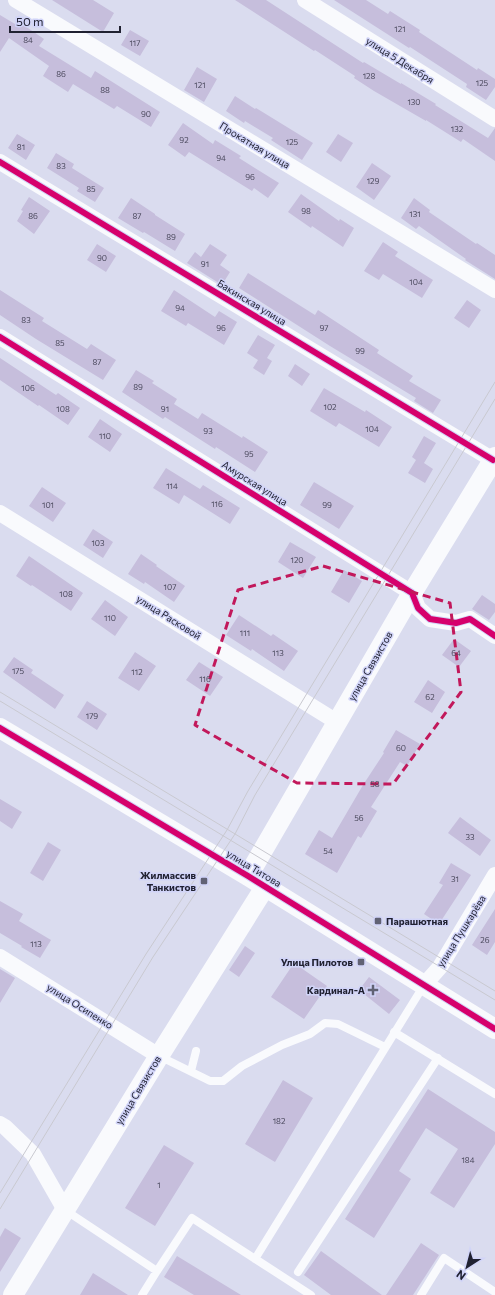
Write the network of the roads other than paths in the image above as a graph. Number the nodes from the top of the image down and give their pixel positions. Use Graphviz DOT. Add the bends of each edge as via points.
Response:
graph roads {
  1 [pos="16,0"];
  2 [pos="305,0"];
  3 [pos="495,119"];
  4 [pos="0,162"];
  5 [pos="495,290"];
  6 [pos="0,337"];
  7 [pos="494,458"];
  8 [pos="0,513"];
  9 [pos="412,593"];
  10 [pos="495,636"];
  11 [pos="337,722"];
  12 [pos="0,728"];
  13 [pos="495,875"];
  14 [pos="248,876"];
  15 [pos="266,887"];
  16 [pos="0,957"];
  17 [pos="424,985"];
  18 [pos="495,1029"];
  19 [pos="394,1032"];
  20 [pos="385,1047"];
  21 [pos="196,1051"];
  22 [pos="159,1056"];
  23 [pos="438,1058"];
  24 [pos="191,1071"];
  25 [pos="495,1094"];
  26 [pos="0,1124"];
  27 [pos="65,1210"];
  28 [pos="255,1259"];
  29 [pos="157,1271"];
  30 [pos="298,1272"];
  31 [pos="495,1292"];
  32 [pos="13,1295"];
  33 [pos="142,1295"];
  34 [pos="311,1295"];
  35 [pos="420,1295"];
  1 -- 5 [label="street, Прокатная улица"];
  2 -- 3 [label="street, улица 5 Декабря"];
  4 -- 7 [label="street, Бакинская улица"];
  6 -- 9 [label="street, Амурская улица"];
  7 -- 9 [label="street, улица Связистов"];
  8 -- 11 [label="street, улица Расковой"];
  9 -- 10 [label="street" via="418,608 430,619 456,624 470,619"];
  9 -- 11 [label="street, улица Связистов"];
  11 -- 14 [label="street, улица Связистов"];
  12 -- 14 [label="street, улица Титова"];
  13 -- 17 [label="street, улица Пушкарёва" via="440,967"];
  14 -- 15 [label="street, улица Титова"];
  15 -- 17 [label="street, улица Титова"];
  15 -- 22 [label="street, улица Связистов"];
  16 -- 22 [label="street, улица Осипенко" via="134,1037"];
  17 -- 18 [label="street, улица Титова"];
  17 -- 19 [label="lane"];
  19 -- 20 [label="lane"];
  19 -- 23 [label="lane"];
  20 -- 24 [label="lane" via="338,1024 325,1023 310,1034 242,1066 223,1081 210,1081"];
  20 -- 28 [label="lane"];
  21 -- 24 [label="lane"];
  22 -- 24 [label="lane"];
  22 -- 27 [label="street, улица Связистов"];
  23 -- 25 [label="lane"];
  23 -- 30 [label="lane"];
  26 -- 27 [label="street" via="33,1154"];
  27 -- 29 [label="lane"];
  27 -- 32 [label="street, улица Связистов"];
  28 -- 29 [label="lane" via="192,1218"];
  28 -- 34 [label="lane"];
  29 -- 33 [label="lane"];
  31 -- 35 [label="lane" via="444,1258"];
}
